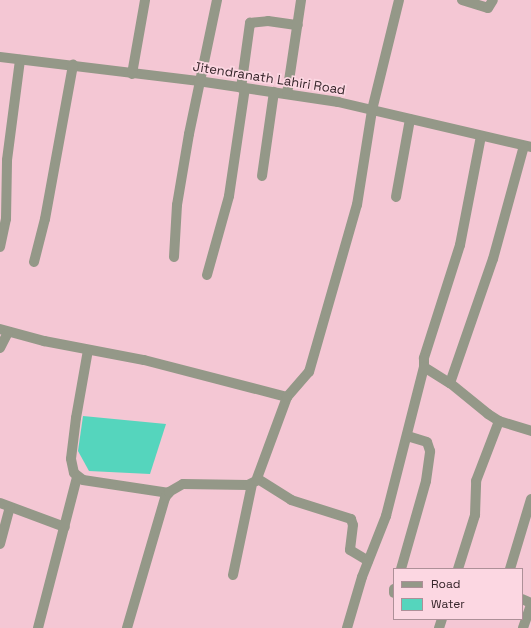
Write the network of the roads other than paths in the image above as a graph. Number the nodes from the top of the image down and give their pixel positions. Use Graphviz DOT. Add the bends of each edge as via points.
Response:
graph roads {
  1 [pos="146,0"];
  2 [pos="217,0"];
  3 [pos="301,0"];
  4 [pos="399,0"];
  5 [pos="462,0"];
  6 [pos="493,0"];
  7 [pos="298,25"];
  8 [pos="0,57"];
  9 [pos="20,60"];
  10 [pos="73,65"];
  11 [pos="132,74"];
  12 [pos="198,81"];
  13 [pos="243,88"];
  14 [pos="274,92"];
  15 [pos="288,94"];
  16 [pos="372,110"];
  17 [pos="410,119"];
  18 [pos="481,136"];
  19 [pos="528,146"];
  20 [pos="262,176"];
  21 [pos="396,197"];
  22 [pos="0,247"];
  23 [pos="174,257"];
  24 [pos="34,262"];
  25 [pos="207,275"];
  26 [pos="4,330"];
  27 [pos="0,348"];
  28 [pos="88,350"];
  29 [pos="424,367"];
  30 [pos="450,383"];
  31 [pos="287,396"];
  32 [pos="499,421"];
  33 [pos="531,431"];
  34 [pos="407,436"];
  35 [pos="77,477"];
  36 [pos="255,481"];
  37 [pos="169,493"];
  38 [pos="531,498"];
  39 [pos="0,503"];
  40 [pos="10,507"];
  41 [pos="65,527"];
  42 [pos="0,544"];
  43 [pos="368,561"];
  44 [pos="401,568"];
  45 [pos="458,568"];
  46 [pos="510,568"];
  47 [pos="233,574"];
  48 [pos="531,604"];
  49 [pos="38,628"];
  50 [pos="128,628"];
  51 [pos="347,628"];
  52 [pos="523,628"];
  1 -- 11 [label="street"];
  2 -- 12 [label="street"];
  3 -- 7 [label="street"];
  4 -- 16 [label="street"];
  5 -- 6 [label="street" via="488,8"];
  7 -- 13 [label="street" via="268,21 250,23"];
  7 -- 15 [label="street"];
  8 -- 9 [label="street, Jitendranath Lahiri Road"];
  9 -- 10 [label="street, Jitendranath Lahiri Road"];
  9 -- 22 [label="street" via="7,160 6,219"];
  10 -- 11 [label="street, Jitendranath Lahiri Road"];
  10 -- 24 [label="street" via="45,219"];
  11 -- 12 [label="street, Jitendranath Lahiri Road"];
  12 -- 13 [label="street, Jitendranath Lahiri Road"];
  12 -- 23 [label="street" via="177,204"];
  13 -- 14 [label="street, Jitendranath Lahiri Road"];
  13 -- 25 [label="street" via="229,196"];
  14 -- 15 [label="street, Jitendranath Lahiri Road"];
  14 -- 20 [label="street"];
  15 -- 16 [label="street, Jitendranath Lahiri Road"];
  16 -- 17 [label="street, Jitendranath Lahiri Road"];
  16 -- 31 [label="street" via="357,205 309,372"];
  17 -- 18 [label="street, Jitendranath Lahiri Road"];
  17 -- 21 [label="street"];
  18 -- 19 [label="street, Jitendranath Lahiri Road"];
  18 -- 29 [label="street" via="460,245 424,358"];
  19 -- 30 [label="street" via="493,259"];
  26 -- 27 [label="street"];
  26 -- 28 [label="street"];
  28 -- 31 [label="street" via="144,360"];
  28 -- 35 [label="street" via="79,389 71,458"];
  29 -- 30 [label="street"];
  29 -- 34 [label="street"];
  30 -- 32 [label="street"];
  31 -- 36 [label="street"];
  32 -- 33 [label="street"];
  32 -- 45 [label="street" via="476,481 474,515"];
  34 -- 43 [label="street" via="386,516"];
  34 -- 44 [label="street" via="427,442 430,451 426,481"];
  35 -- 37 [label="street"];
  35 -- 41 [label="street"];
  36 -- 37 [label="street" via="183,484"];
  36 -- 43 [label="street" via="291,500 351,519 353,525 350,550"];
  36 -- 47 [label="street"];
  37 -- 50 [label="street"];
  38 -- 46 [label="street"];
  39 -- 40 [label="street"];
  40 -- 41 [label="street"];
  40 -- 42 [label="street"];
  41 -- 49 [label="street"];
  43 -- 51 [label="street"];
  48 -- 52 [label="street"];
}
